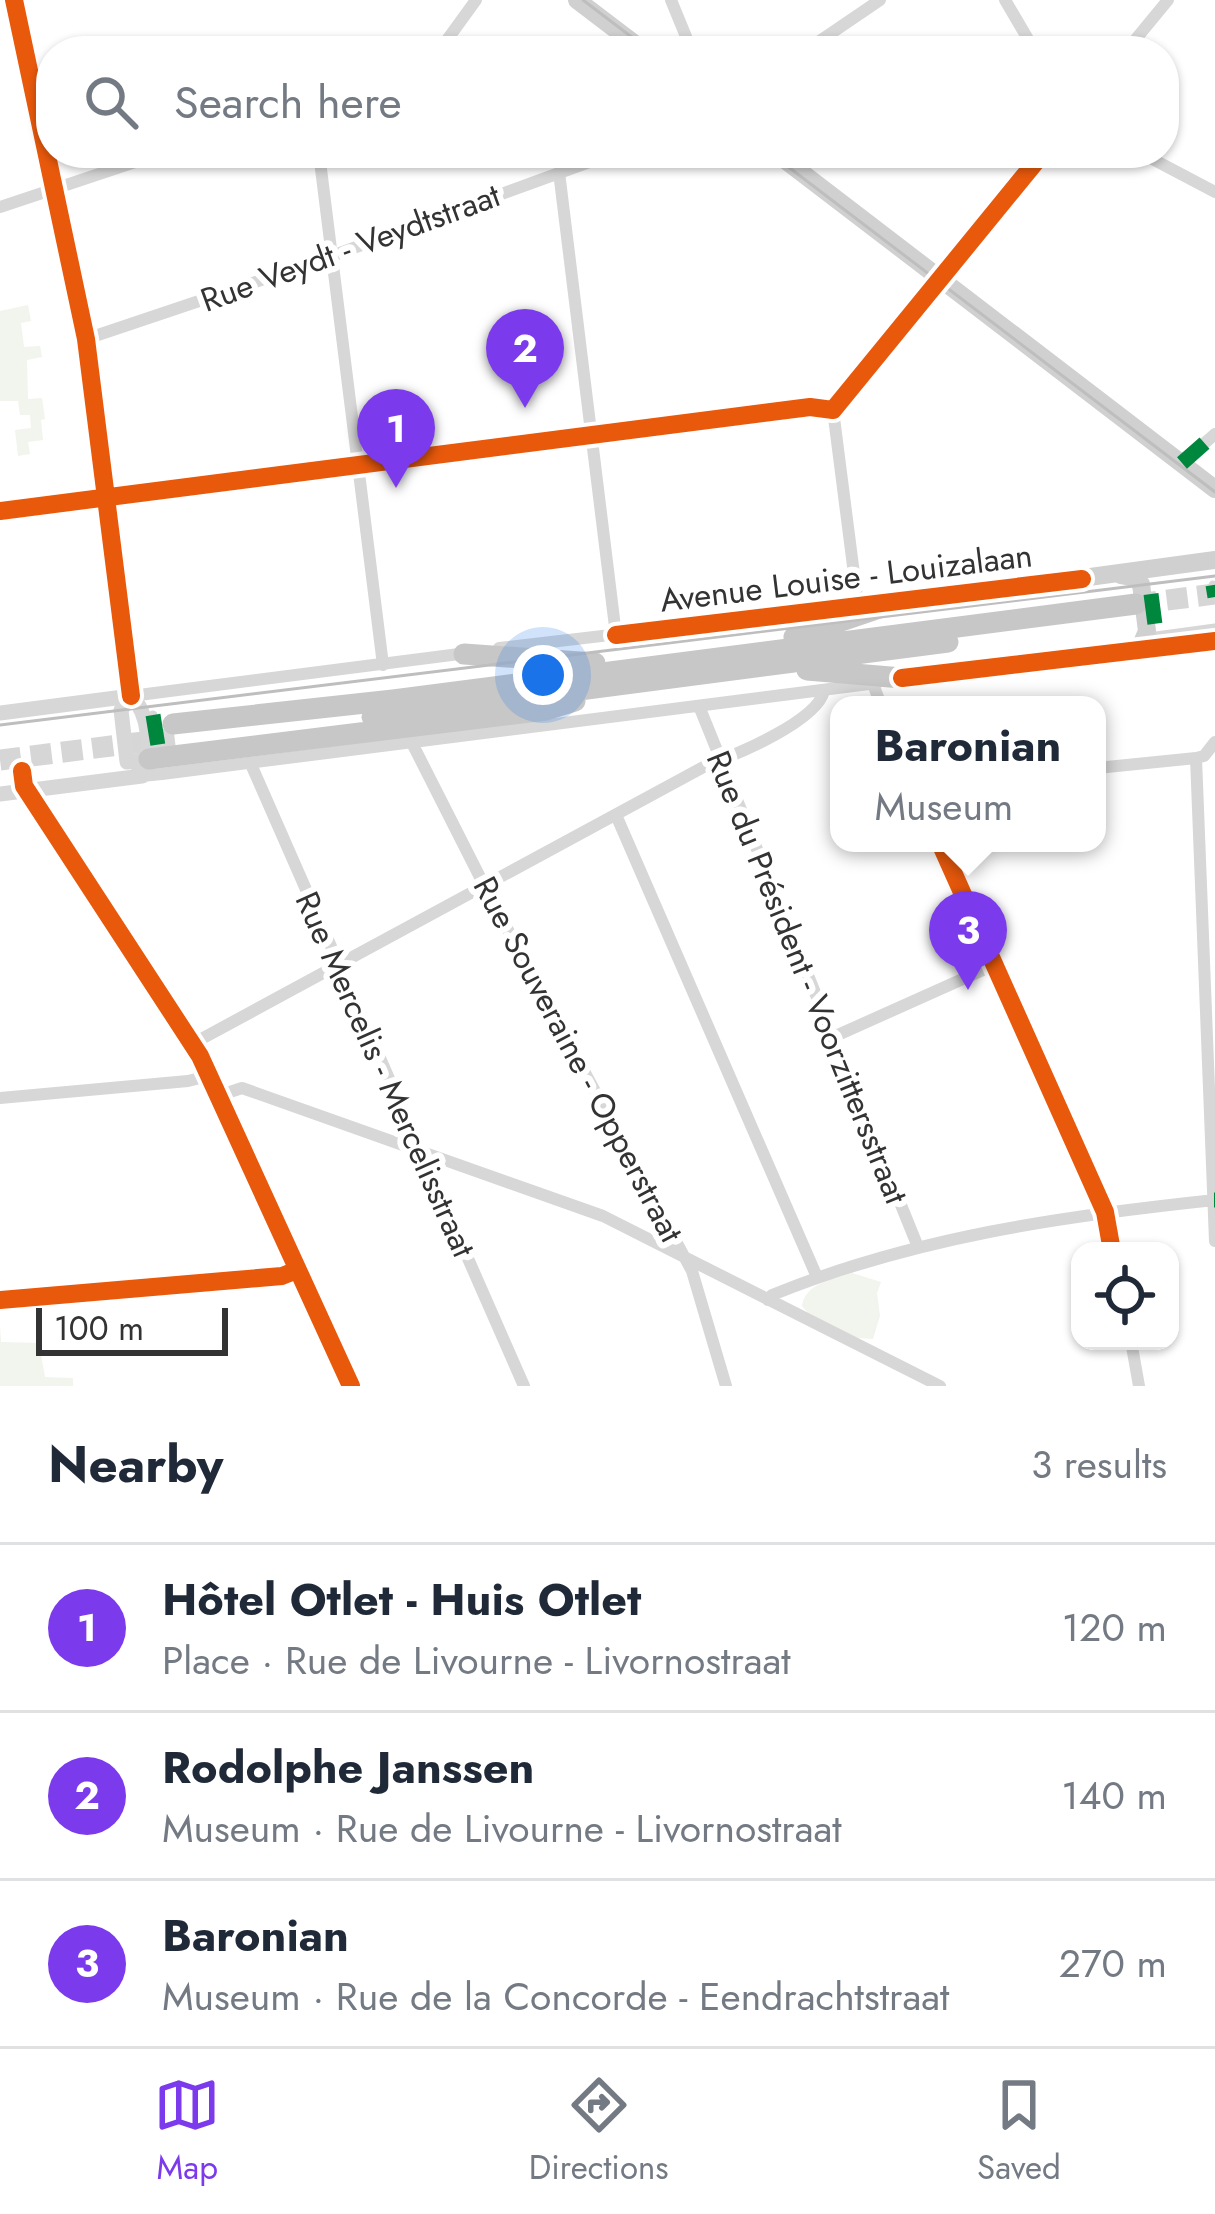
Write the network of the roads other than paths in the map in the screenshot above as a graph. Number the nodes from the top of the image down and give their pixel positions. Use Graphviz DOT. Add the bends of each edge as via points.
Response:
graph roads {
  1 [pos="14,0"];
  2 [pos="476,0"];
  3 [pos="577,0"];
  4 [pos="671,0"];
  5 [pos="880,0"];
  6 [pos="1005,0"];
  7 [pos="1168,0"];
  8 [pos="450,36"];
  9 [pos="624,36"];
  10 [pos="686,36"];
  11 [pos="827,36"];
  12 [pos="1026,36"];
  13 [pos="1138,36"];
  14 [pos="36,110"];
  15 [pos="48,168"];
  16 [pos="117,168"];
  17 [pos="321,168"];
  18 [pos="571,168"];
  19 [pos="796,168"];
  20 [pos="1031,168"];
  21 [pos="1170,168"];
  22 [pos="559,172"];
  23 [pos="52,190"];
  24 [pos="1215,192"];
  25 [pos="0,207"];
  26 [pos="332,254"];
  27 [pos="940,278"];
  28 [pos="86,339"];
  29 [pos="832,410"];
  30 [pos="1215,434"];
  31 [pos="594,437"];
  32 [pos="1182,463"];
  33 [pos="359,466"];
  34 [pos="1215,489"];
  35 [pos="105,498"];
  36 [pos="0,511"];
  37 [pos="1215,560"];
  38 [pos="1117,574"];
  39 [pos="1146,600"];
  40 [pos="891,604"];
  41 [pos="858,605"];
  42 [pos="1215,628"];
  43 [pos="616,634"];
  44 [pos="1153,638"];
  45 [pos="1215,641"];
  46 [pos="464,654"];
  47 [pos="750,660"];
  48 [pos="382,665"];
  49 [pos="632,675"];
  50 [pos="902,678"];
  51 [pos="873,684"];
  52 [pos="824,691"];
  53 [pos="131,696"];
  54 [pos="877,696"];
  55 [pos="699,706"];
  56 [pos="0,712"];
  57 [pos="526,720"];
  58 [pos="166,721"];
  59 [pos="411,741"];
  60 [pos="1215,742"];
  61 [pos="1196,758"];
  62 [pos="720,760"];
  63 [pos="250,762"];
  64 [pos="140,766"];
  65 [pos="1106,767"];
  66 [pos="28,790"];
  67 [pos="0,794"];
  68 [pos="616,814"];
  69 [pos="944,852"];
  70 [pos="485,885"];
  71 [pos="336,964"];
  72 [pos="994,965"];
  73 [pos="1211,1020"];
  74 [pos="831,1038"];
  75 [pos="191,1044"];
  76 [pos="208,1076"];
  77 [pos="218,1096"];
  78 [pos="0,1098"];
  79 [pos="420,1151"];
  80 [pos="1214,1200"];
  81 [pos="1105,1212"];
  82 [pos="1215,1241"];
  83 [pos="1110,1242"];
  84 [pos="918,1247"];
  85 [pos="684,1257"];
  86 [pos="297,1270"];
  87 [pos="817,1277"];
  88 [pos="0,1300"];
  89 [pos="768,1300"];
  90 [pos="1133,1350"];
  91 [pos="351,1386"];
  92 [pos="524,1386"];
  93 [pos="726,1386"];
  94 [pos="940,1386"];
  95 [pos="1139,1386"];
  1 -- 14 [label="street"];
  2 -- 8 [label="street"];
  3 -- 9 [label="main road"];
  4 -- 10 [label="street"];
  5 -- 11 [label="street"];
  6 -- 12 [label="street"];
  7 -- 13 [label="street"];
  15 -- 23 [label="street"];
  16 -- 23 [label="street"];
  17 -- 26 [label="street"];
  18 -- 22 [label="street, Rue Veydt - Veydtstraat"];
  19 -- 27 [label="main road"];
  20 -- 27 [label="street"];
  21 -- 24 [label="street"];
  22 -- 26 [label="street, Rue Veydt - Veydtstraat"];
  22 -- 31 [label="street"];
  23 -- 25 [label="street"];
  23 -- 28 [label="street"];
  26 -- 28 [label="street, Rue Veydt - Veydtstraat"];
  26 -- 33 [label="street"];
  27 -- 29 [label="street"];
  27 -- 32 [label="main road"];
  28 -- 35 [label="street"];
  29 -- 31 [label="street"];
  29 -- 41 [label="street"];
  30 -- 32 [label="street"];
  31 -- 33 [label="street"];
  31 -- 43 [label="street"];
  32 -- 34 [label="main road"];
  33 -- 35 [label="street"];
  33 -- 48 [label="street"];
  35 -- 36 [label="street"];
  35 -- 53 [label="street"];
  37 -- 38 [label="main road, Avenue Louise - Louizalaan"];
  38 -- 40 [label="main road, Avenue Louise - Louizalaan"];
  38 -- 44 [label="main road" via="1141,584"];
  39 -- 44 [label="street"];
  39 -- 47 [label="highway, Avenue Louise - Louizalaan"];
  40 -- 41 [label="street, Avenue Louise - Louizalaan"];
  40 -- 47 [label="highway"];
  41 -- 43 [label="street, Avenue Louise - Louizalaan"];
  42 -- 44 [label="street"];
  43 -- 46 [label="street, Avenue Louise - Louizalaan"];
  44 -- 45 [label="main road"];
  44 -- 50 [label="main road"];
  46 -- 48 [label="street, Avenue Louise - Louizalaan"];
  46 -- 49 [label="highway"];
  47 -- 49 [label="highway, Avenue Louise - Louizalaan"];
  47 -- 50 [label="highway"];
  48 -- 53 [label="street, Avenue Louise - Louizalaan"];
  49 -- 57 [label="highway"];
  49 -- 58 [label="highway, Avenue Louise - Louizalaan"];
  50 -- 51 [label="street"];
  51 -- 52 [label="street"];
  51 -- 54 [label="street"];
  52 -- 55 [label="street"];
  52 -- 62 [label="street" via="805,716"];
  53 -- 56 [label="street, Avenue Louise - Louizalaan"];
  53 -- 64 [label="street" via="142,707"];
  55 -- 57 [label="street"];
  55 -- 62 [label="street, Rue du Président - Voorzittersstraat"];
  57 -- 59 [label="street"];
  57 -- 64 [label="highway"];
  59 -- 63 [label="street"];
  59 -- 70 [label="street, Rue Souveraine - Opperstraat"];
  60 -- 61 [label="street"];
  61 -- 65 [label="street"];
  61 -- 73 [label="street"];
  62 -- 68 [label="street"];
  62 -- 74 [label="street, Rue du Président - Voorzittersstraat"];
  63 -- 64 [label="street"];
  63 -- 71 [label="street, Rue Mercelis - Mercelisstraat"];
  64 -- 66 [label="street"];
  66 -- 67 [label="street"];
  66 -- 75 [label="street"];
  68 -- 70 [label="street"];
  68 -- 87 [label="street"];
  69 -- 72 [label="street"];
  70 -- 71 [label="street"];
  70 -- 85 [label="street, Rue Souveraine - Opperstraat"];
  71 -- 75 [label="street"];
  71 -- 79 [label="street, Rue Mercelis - Mercelisstraat"];
  72 -- 74 [label="street"];
  72 -- 81 [label="street"];
  73 -- 80 [label="street"];
  74 -- 84 [label="street, Rue du Président - Voorzittersstraat"];
  75 -- 76 [label="street"];
  76 -- 77 [label="street"];
  76 -- 78 [label="street"];
  77 -- 79 [label="street" via="242,1088"];
  77 -- 86 [label="street"];
  79 -- 85 [label="street" via="603,1216"];
  79 -- 92 [label="street, Rue Mercelis - Mercelisstraat"];
  80 -- 81 [label="street"];
  80 -- 82 [label="street"];
  81 -- 83 [label="street"];
  81 -- 84 [label="street"];
  84 -- 87 [label="street"];
  85 -- 89 [label="street"];
  85 -- 93 [label="street, Rue Souveraine - Opperstraat"];
  86 -- 88 [label="street"];
  86 -- 91 [label="street"];
  87 -- 89 [label="street"];
  89 -- 94 [label="street"];
  90 -- 95 [label="street"];
}
